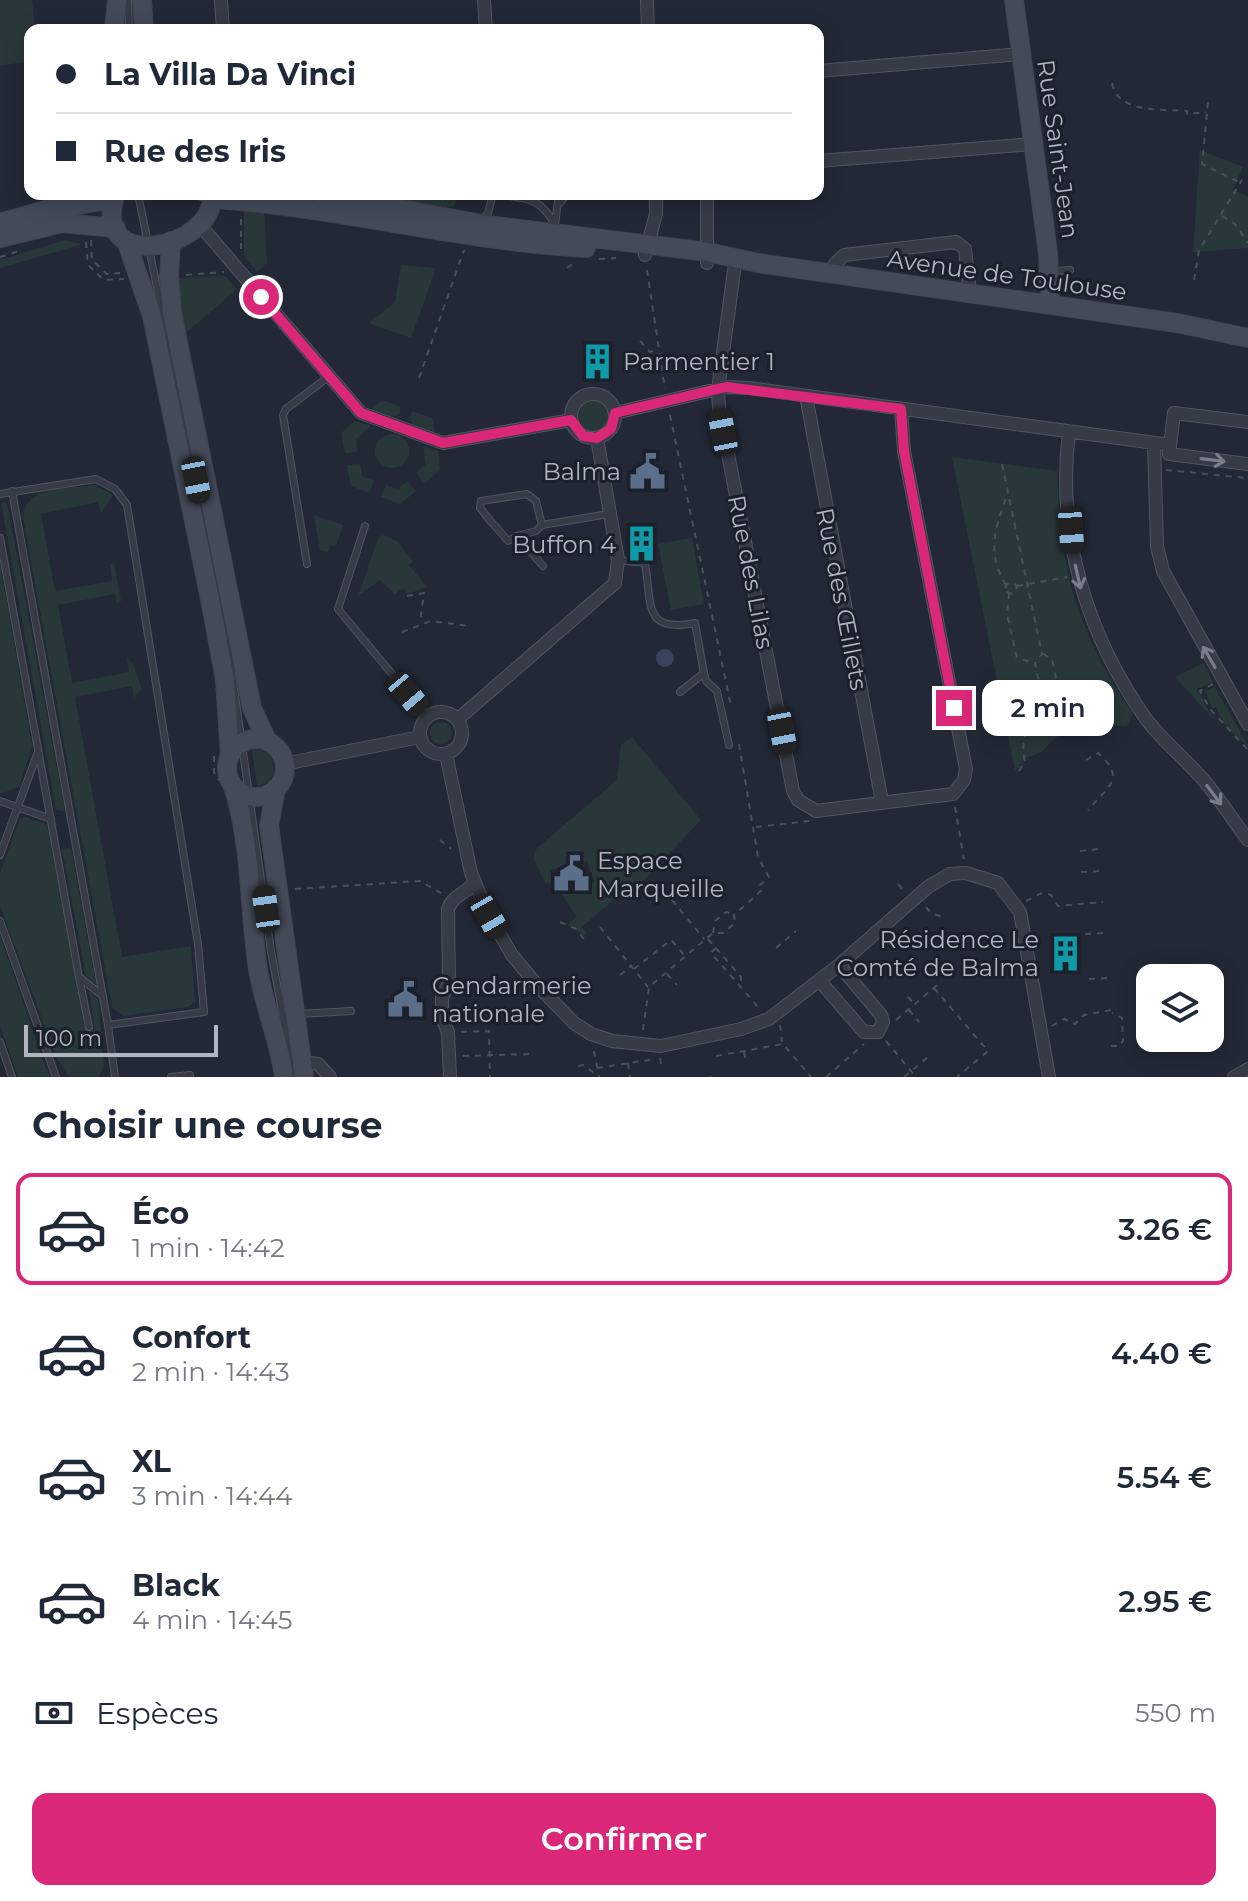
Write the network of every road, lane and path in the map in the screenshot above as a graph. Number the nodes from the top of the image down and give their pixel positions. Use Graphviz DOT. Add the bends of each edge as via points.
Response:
graph roads {
  1 [pos="117,0"];
  2 [pos="128,0"];
  3 [pos="142,0"];
  4 [pos="221,0"];
  5 [pos="484,0"];
  6 [pos="647,0"];
  7 [pos="1014,0"];
  8 [pos="115,24"];
  9 [pos="129,24"];
  10 [pos="144,24"];
  11 [pos="223,24"];
  12 [pos="486,24"];
  13 [pos="648,24"];
  14 [pos="1021,54"];
  15 [pos="824,70"];
  16 [pos="1112,83"];
  17 [pos="1208,102"];
  18 [pos="1206,112"];
  19 [pos="1033,144"];
  20 [pos="824,161"];
  21 [pos="95,200"];
  22 [pos="116,200"];
  23 [pos="139,200"];
  24 [pos="210,200"];
  25 [pos="245,200"];
  26 [pos="258,200"];
  27 [pos="259,200"];
  28 [pos="353,200"];
  29 [pos="491,200"];
  30 [pos="534,200"];
  31 [pos="560,200"];
  32 [pos="562,200"];
  33 [pos="656,200"];
  34 [pos="707,200"];
  35 [pos="560,203"];
  36 [pos="1220,215"];
  37 [pos="0,223"];
  38 [pos="478,223"];
  39 [pos="200,225"];
  40 [pos="557,229"];
  41 [pos="88,230"];
  42 [pos="122,236"];
  43 [pos="0,238"];
  44 [pos="588,238"];
  45 [pos="171,241"];
  46 [pos="1248,243"];
  47 [pos="466,245"];
  48 [pos="149,248"];
  49 [pos="646,253"];
  50 [pos="708,257"];
  51 [pos="735,262"];
  52 [pos="232,263"];
  53 [pos="1070,270"];
  54 [pos="1049,272"];
  55 [pos="833,274"];
  56 [pos="133,275"];
  57 [pos="175,276"];
  58 [pos="1194,280"];
  59 [pos="970,293"];
  60 [pos="1050,305"];
  61 [pos="1248,338"];
  62 [pos="640,341"];
  63 [pos="657,351"];
  64 [pos="328,377"];
  65 [pos="419,378"];
  66 [pos="718,390"];
  67 [pos="806,396"];
  68 [pos="668,403"];
  69 [pos="901,409"];
  70 [pos="615,413"];
  71 [pos="571,420"];
  72 [pos="1248,422"];
  73 [pos="1069,432"];
  74 [pos="597,438"];
  75 [pos="1154,443"];
  76 [pos="1170,445"];
  77 [pos="1002,464"];
  78 [pos="1153,464"];
  79 [pos="1248,464"];
  80 [pos="1248,477"];
  81 [pos="12,491"];
  82 [pos="1008,492"];
  83 [pos="0,494"];
  84 [pos="610,514"];
  85 [pos="542,525"];
  86 [pos="365,526"];
  87 [pos="517,536"];
  88 [pos="0,538"];
  89 [pos="618,560"];
  90 [pos="307,564"];
  91 [pos="543,566"];
  92 [pos="1066,578"];
  93 [pos="1006,585"];
  94 [pos="1028,585"];
  95 [pos="1017,586"];
  96 [pos="1009,593"];
  97 [pos="407,596"];
  98 [pos="420,623"];
  99 [pos="470,626"];
  100 [pos="402,632"];
  101 [pos="1042,654"];
  102 [pos="1035,663"];
  103 [pos="704,673"];
  104 [pos="1210,674"];
  105 [pos="1111,688"];
  106 [pos="680,692"];
  107 [pos="1060,699"];
  108 [pos="1043,702"];
  109 [pos="733,713"];
  110 [pos="427,716"];
  111 [pos="458,719"];
  112 [pos="1248,724"];
  113 [pos="420,737"];
  114 [pos="267,741"];
  115 [pos="739,744"];
  116 [pos="729,745"];
  117 [pos="237,748"];
  118 [pos="40,749"];
  119 [pos="1248,750"];
  120 [pos="446,754"];
  121 [pos="1086,760"];
  122 [pos="284,764"];
  123 [pos="1019,771"];
  124 [pos="233,786"];
  125 [pos="276,788"];
  126 [pos="953,794"];
  127 [pos="251,796"];
  128 [pos="0,801"];
  129 [pos="882,802"];
  130 [pos="18,808"];
  131 [pos="826,810"];
  132 [pos="1088,810"];
  133 [pos="51,819"];
  134 [pos="755,828"];
  135 [pos="1248,840"];
  136 [pos="1099,849"];
  137 [pos="1080,851"];
  138 [pos="0,855"];
  139 [pos="1101,871"];
  140 [pos="1081,872"];
  141 [pos="966,873"];
  142 [pos="475,883"];
  143 [pos="759,886"];
  144 [pos="279,889"];
  145 [pos="762,890"];
  146 [pos="681,892"];
  147 [pos="918,897"];
  148 [pos="1029,898"];
  149 [pos="452,900"];
  150 [pos="1103,902"];
  151 [pos="734,915"];
  152 [pos="946,918"];
  153 [pos="0,921"];
  154 [pos="560,922"];
  155 [pos="600,927"];
  156 [pos="796,931"];
  157 [pos="713,933"];
  158 [pos="1105,933"];
  159 [pos="1085,934"];
  160 [pos="706,939"];
  161 [pos="585,940"];
  162 [pos="652,946"];
  163 [pos="716,948"];
  164 [pos="776,948"];
  165 [pos="656,951"];
  166 [pos="686,957"];
  167 [pos="839,965"];
  168 [pos="632,967"];
  169 [pos="747,972"];
  170 [pos="666,973"];
  171 [pos="620,975"];
  172 [pos="79,977"];
  173 [pos="741,977"];
  174 [pos="1109,978"];
  175 [pos="1089,979"];
  176 [pos="819,980"];
  177 [pos="942,981"];
  178 [pos="677,985"];
  179 [pos="649,987"];
  180 [pos="741,988"];
  181 [pos="934,988"];
  182 [pos="104,996"];
  183 [pos="908,997"];
  184 [pos="915,1005"];
  185 [pos="909,1010"];
  186 [pos="351,1011"];
  187 [pos="296,1015"];
  188 [pos="774,1015"];
  189 [pos="919,1022"];
  190 [pos="108,1025"];
  191 [pos="489,1025"];
  192 [pos="89,1027"];
  193 [pos="1039,1028"];
  194 [pos="876,1029"];
  195 [pos="489,1031"];
  196 [pos="448,1032"];
  197 [pos="591,1034"];
  198 [pos="0,1042"];
  199 [pos="783,1044"];
  200 [pos="641,1045"];
  201 [pos="1111,1046"];
  202 [pos="744,1051"];
  203 [pos="531,1054"];
  204 [pos="489,1056"];
  205 [pos="716,1056"];
  206 [pos="929,1056"];
  207 [pos="449,1057"];
  208 [pos="660,1058"];
  209 [pos="628,1063"];
  210 [pos="746,1063"];
  211 [pos="578,1066"];
  212 [pos="597,1068"];
  213 [pos="1248,1069"];
  214 [pos="911,1071"];
  215 [pos="300,1072"];
  216 [pos="190,1075"];
  217 [pos="12,1077"];
  218 [pos="56,1077"];
  219 [pos="115,1077"];
  220 [pos="171,1077"];
  221 [pos="284,1077"];
  222 [pos="330,1077"];
  223 [pos="450,1077"];
  224 [pos="490,1077"];
  225 [pos="599,1077"];
  226 [pos="630,1077"];
  227 [pos="811,1077"];
  228 [pos="826,1077"];
  229 [pos="904,1077"];
  230 [pos="916,1077"];
  231 [pos="957,1077"];
  232 [pos="1049,1077"];
  233 [pos="1234,1077"];
  1 -- 8 [label="street"];
  2 -- 9 [label="lane"];
  3 -- 10 [label="street"];
  4 -- 11 [label="street"];
  5 -- 12 [label="street"];
  6 -- 13 [label="street"];
  7 -- 14 [label="street, Rue Saint-Jean"];
  14 -- 15 [label="street"];
  14 -- 19 [label="street, Rue Saint-Jean"];
  16 -- 18 [label="path" via="1116,93 1136,108"];
  17 -- 18 [label="path"];
  18 -- 36 [label="path" via="1202,164 1240,181"];
  19 -- 20 [label="street"];
  19 -- 54 [label="street, Rue Saint-Jean"];
  21 -- 37 [label="street"];
  22 -- 42 [label="street"];
  23 -- 48 [label="lane"];
  24 -- 39 [label="street"];
  25 -- 52 [label="path" via="243,251"];
  26 -- 49 [label="street" via="479,238"];
  27 -- 44 [label="lane" via="545,240"];
  28 -- 38 [label="street"];
  29 -- 38 [label="lane"];
  30 -- 40 [label="lane" via="549,211"];
  31 -- 35 [label="lane"];
  32 -- 35 [label="lane"];
  33 -- 49 [label="street"];
  34 -- 50 [label="street"];
  35 -- 40 [label="lane"];
  36 -- 46 [label="path" via="1235,224"];
  36 -- 58 [label="path" via="1199,250"];
  38 -- 40 [label="street"];
  39 -- 45 [label="street"];
  39 -- 52 [label="street"];
  40 -- 44 [label="street"];
  41 -- 42 [label="street"];
  41 -- 43 [label="street" via="49,224"];
  41 -- 56 [label="path" via="92,260 107,274"];
  41 -- 56 [label="path" via="88,265 104,280"];
  42 -- 48 [label="street"];
  42 -- 56 [label="street"];
  44 -- 49 [label="street"];
  45 -- 48 [label="street"];
  45 -- 114 [label="street" via="172,313 252,708"];
  47 -- 65 [label="path"];
  48 -- 117 [label="lane" via="225,624"];
  49 -- 50 [label="street, Avenue de Toulouse"];
  49 -- 63 [label="path"];
  50 -- 51 [label="street, Avenue de Toulouse"];
  51 -- 55 [label="street, Avenue de Toulouse"];
  51 -- 66 [label="street, Rue des Lilas"];
  52 -- 57 [label="path" via="223,272"];
  52 -- 64 [label="street"];
  53 -- 54 [label="lane"];
  54 -- 60 [label="street, Rue Saint-Jean"];
  55 -- 59 [label="street, Avenue de Toulouse"];
  55 -- 59 [label="street" via="844,255 956,242 965,249"];
  56 -- 117 [label="street" via="152,316"];
  59 -- 60 [label="street, Avenue de Toulouse"];
  60 -- 61 [label="street, Avenue de Toulouse"];
  62 -- 63 [label="path" via="650,352"];
  63 -- 68 [label="path"];
  64 -- 71 [label="street" via="361,413 443,443"];
  64 -- 90 [label="lane" via="283,415"];
  66 -- 67 [label="street" via="749,388"];
  66 -- 68 [label="street"];
  66 -- 131 [label="street, Rue des Lilas" via="793,791 806,807"];
  67 -- 69 [label="street"];
  67 -- 129 [label="street, Rue des Œillets"];
  68 -- 70 [label="street"];
  68 -- 109 [label="path"];
  69 -- 73 [label="street"];
  69 -- 126 [label="street" via="904,451 966,769"];
  70 -- 71 [label="street" via="608,400 588,395 574,404"];
  70 -- 74 [label="street" via="611,429"];
  71 -- 74 [label="street" via="583,436"];
  72 -- 76 [label="street" via="1174,413"];
  73 -- 75 [label="street"];
  73 -- 135 [label="street, one-way" via="1072,548 1097,632 1146,718 1201,777"];
  74 -- 84 [label="street"];
  75 -- 76 [label="street"];
  75 -- 78 [label="street"];
  76 -- 79 [label="street, one-way" via="1169,454"];
  77 -- 82 [label="path"];
  78 -- 80 [label="path" via="1160,469"];
  112 -- 78 [label="street, one-way" via="1163,571"];
  81 -- 83 [label="lane"];
  81 -- 182 [label="lane"];
  81 -- 190 [label="lane" via="96,479 115,489 127,505 198,944 204,1012"];
  82 -- 93 [label="path" via="992,539 997,571"];
  82 -- 94 [label="path"];
  84 -- 85 [label="lane"];
  84 -- 89 [label="street"];
  85 -- 87 [label="lane"];
  85 -- 87 [label="lane" via="536,501 527,494 481,501 480,508 508,541"];
  86 -- 110 [label="lane" via="338,609"];
  87 -- 91 [label="lane"];
  88 -- 118 [label="lane"];
  89 -- 103 [label="lane" via="645,563 653,610 662,624 695,623"];
  89 -- 111 [label="street" via="618,576 610,590"];
  92 -- 94 [label="path"];
  93 -- 95 [label="path"];
  93 -- 96 [label="path"];
  94 -- 95 [label="path"];
  94 -- 101 [label="path"];
  95 -- 96 [label="path"];
  96 -- 102 [label="path" via="1007,614 1017,658"];
  97 -- 98 [label="path" via="424,593"];
  98 -- 99 [label="path"];
  98 -- 100 [label="path"];
  101 -- 102 [label="path"];
  101 -- 107 [label="path" via="1052,659"];
  102 -- 108 [label="path"];
  103 -- 106 [label="lane"];
  103 -- 116 [label="lane" via="717,691"];
  104 -- 119 [label="path" via="1214,684 1200,691 1223,726"];
  105 -- 107 [label="path"];
  107 -- 108 [label="path"];
  108 -- 123 [label="path" via="1027,729 1025,761"];
  110 -- 111 [label="street" via="440,711"];
  110 -- 113 [label="street"];
  111 -- 120 [label="street" via="460,743"];
  113 -- 120 [label="street" via="429,751"];
  113 -- 122 [label="street"];
  114 -- 117 [label="street"];
  114 -- 122 [label="street"];
  115 -- 134 [label="path"];
  117 -- 124 [label="street" via="227,775"];
  117 -- 127 [label="lane"];
  118 -- 130 [label="lane"];
  118 -- 133 [label="lane"];
  120 -- 142 [label="street"];
  121 -- 132 [label="path" via="1098,753 1114,774"];
  122 -- 125 [label="street"];
  124 -- 127 [label="street"];
  124 -- 221 [label="street" via="246,839 259,977"];
  125 -- 127 [label="street"];
  125 -- 144 [label="street" via="269,825"];
  126 -- 129 [label="street"];
  126 -- 141 [label="path"];
  127 -- 215 [label="lane" via="273,964"];
  128 -- 130 [label="lane"];
  129 -- 131 [label="street"];
  130 -- 133 [label="lane"];
  130 -- 138 [label="lane"];
  131 -- 134 [label="path" via="827,819"];
  133 -- 172 [label="lane"];
  134 -- 143 [label="path" via="758,857 769,877"];
  136 -- 137 [label="path"];
  139 -- 140 [label="path"];
  141 -- 147 [label="street" via="942,878"];
  141 -- 193 [label="street" via="998,883 1020,912"];
  142 -- 149 [label="street"];
  142 -- 197 [label="street" via="512,955 553,1003"];
  144 -- 149 [label="path" via="420,881"];
  144 -- 187 [label="street"];
  145 -- 151 [label="path"];
  146 -- 160 [label="path" via="672,900"];
  147 -- 152 [label="path" via="931,913"];
  147 -- 167 [label="street"];
  148 -- 150 [label="path" via="1045,893 1058,906"];
  149 -- 196 [label="street" via="449,983 442,998"];
  151 -- 157 [label="path" via="735,923 723,933"];
  151 -- 157 [label="path" via="726,912 715,921"];
  153 -- 218 [label="lane"];
  154 -- 161 [label="path"];
  155 -- 168 [label="path"];
  156 -- 164 [label="path"];
  157 -- 160 [label="path"];
  158 -- 159 [label="path"];
  160 -- 163 [label="path"];
  160 -- 166 [label="path"];
  162 -- 165 [label="path"];
  163 -- 173 [label="path"];
  163 -- 180 [label="path" via="711,953"];
  165 -- 166 [label="path" via="671,940"];
  165 -- 168 [label="path"];
  166 -- 170 [label="path"];
  167 -- 176 [label="street"];
  167 -- 194 [label="street"];
  168 -- 171 [label="path"];
  168 -- 179 [label="path"];
  169 -- 173 [label="path"];
  170 -- 178 [label="path"];
  170 -- 179 [label="path"];
  172 -- 182 [label="lane"];
  172 -- 192 [label="lane"];
  173 -- 180 [label="path"];
  174 -- 175 [label="path"];
  176 -- 188 [label="street"];
  176 -- 194 [label="street"];
  177 -- 181 [label="path"];
  179 -- 200 [label="path"];
  180 -- 188 [label="path"];
  181 -- 184 [label="path"];
  181 -- 231 [label="path" via="988,1051"];
  182 -- 190 [label="lane"];
  183 -- 184 [label="path"];
  184 -- 185 [label="path"];
  185 -- 189 [label="path"];
  185 -- 194 [label="path"];
  186 -- 187 [label="lane"];
  187 -- 215 [label="street"];
  188 -- 199 [label="path"];
  188 -- 200 [label="street" via="703,1038"];
  190 -- 219 [label="lane"];
  191 -- 195 [label="path"];
  193 -- 201 [label="path" via="1111,1012 1122,1018 1123,1041"];
  193 -- 232 [label="street"];
  194 -- 214 [label="path"];
  194 -- 228 [label="path"];
  195 -- 196 [label="path"];
  195 -- 204 [label="path"];
  196 -- 207 [label="street"];
  197 -- 200 [label="street"];
  197 -- 212 [label="path"];
  198 -- 217 [label="lane"];
  199 -- 202 [label="path"];
  199 -- 227 [label="path"];
  202 -- 205 [label="path"];
  202 -- 210 [label="path"];
  203 -- 204 [label="path"];
  204 -- 207 [label="path"];
  204 -- 224 [label="path"];
  206 -- 214 [label="path"];
  207 -- 223 [label="street"];
  208 -- 209 [label="path"];
  209 -- 212 [label="path"];
  209 -- 226 [label="path"];
  211 -- 225 [label="path"];
  212 -- 225 [label="path"];
  213 -- 233 [label="street"];
  214 -- 229 [label="path"];
  214 -- 230 [label="path"];
  215 -- 222 [label="street" via="318,1064"];
  216 -- 220 [label="lane"];
}
